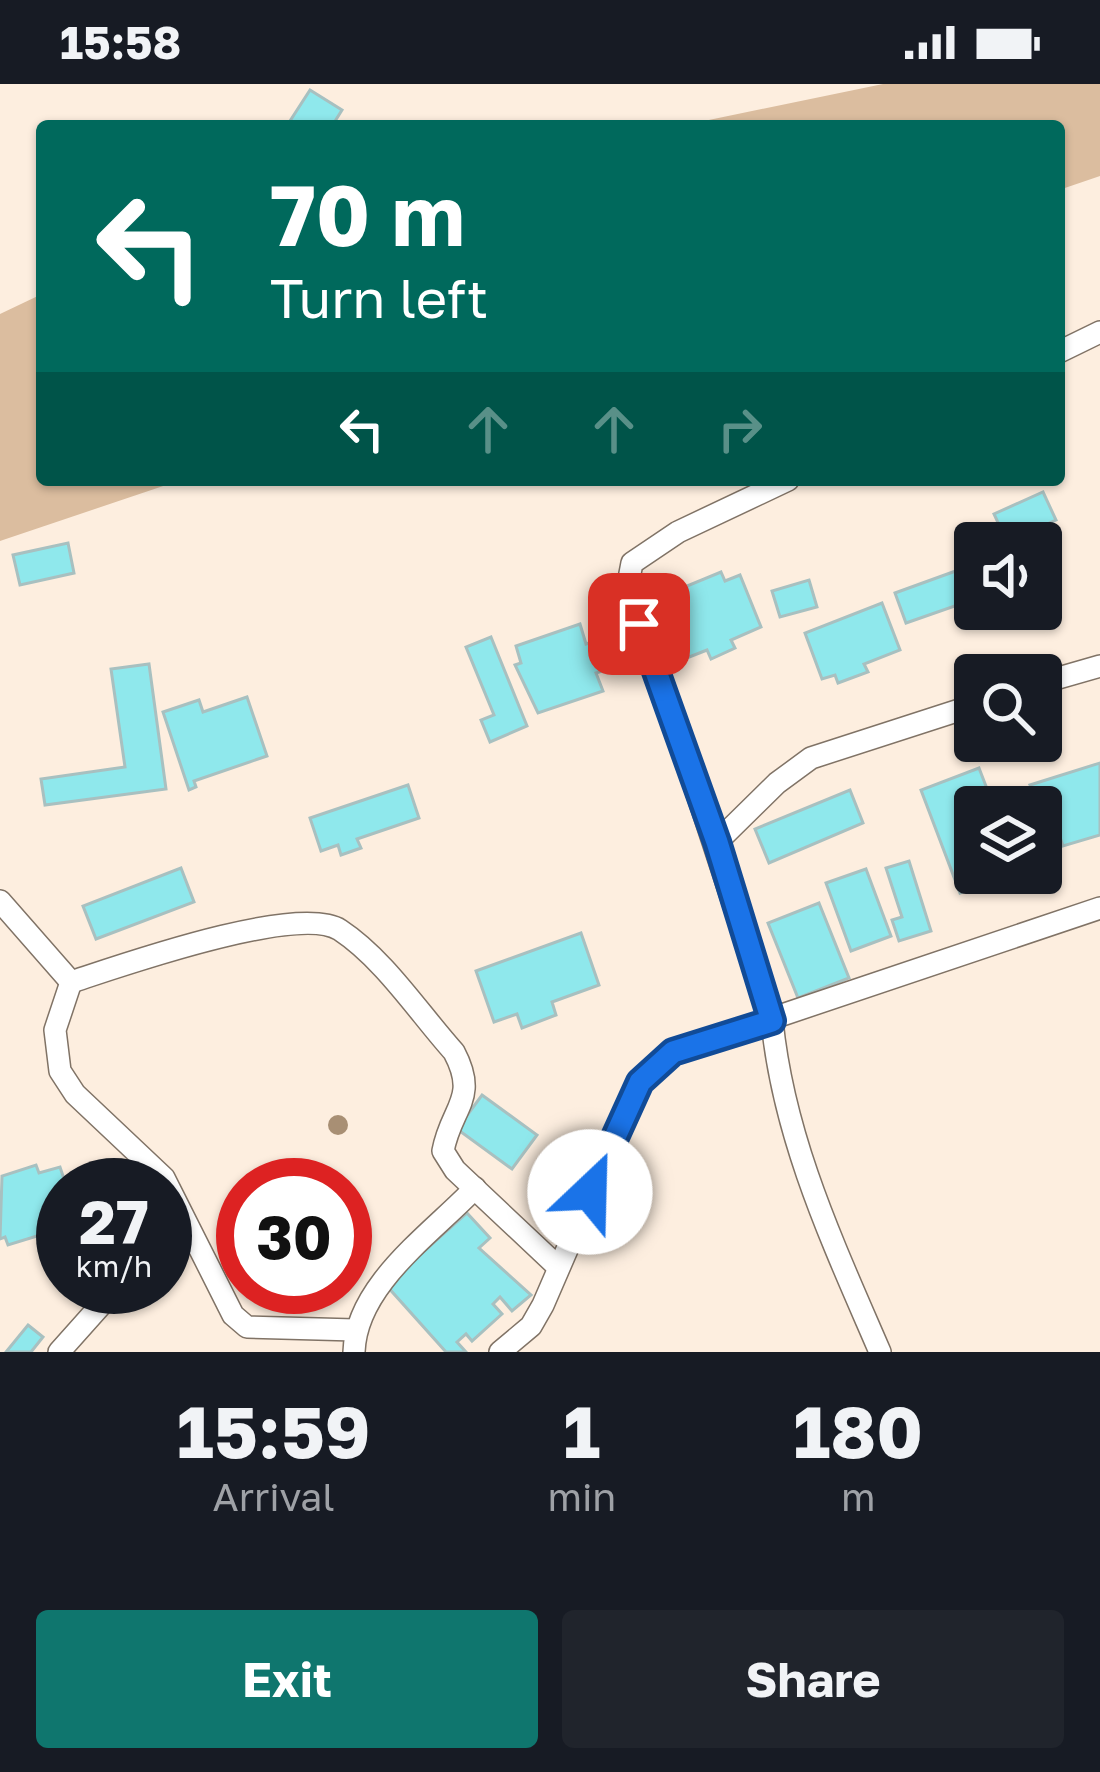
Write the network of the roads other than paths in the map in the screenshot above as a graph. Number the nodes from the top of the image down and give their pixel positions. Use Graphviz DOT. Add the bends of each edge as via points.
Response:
graph roads {
  1 [pos="1100,332"];
  2 [pos="1065,349"];
  3 [pos="775,486"];
  4 [pos="1100,666"];
  5 [pos="1062,677"];
  6 [pos="954,712"];
  7 [pos="717,842"];
  8 [pos="0,901"];
  9 [pos="1100,908"];
  10 [pos="71,982"];
  11 [pos="772,1021"];
  12 [pos="143,1158"];
  13 [pos="475,1188"];
  14 [pos="192,1238"];
  15 [pos="557,1266"];
  16 [pos="93,1314"];
  17 [pos="355,1341"];
  18 [pos="59,1352"];
  19 [pos="500,1352"];
  20 [pos="880,1352"];
  1 -- 2 [label="street"];
  3 -- 7 [label="street" via="678,532 632,563 628,584"];
  4 -- 5 [label="street"];
  6 -- 7 [label="street" via="811,758"];
  7 -- 11 [label="street"];
  8 -- 10 [label="street"];
  9 -- 11 [label="street"];
  10 -- 12 [label="street" via="55,1030 60,1071"];
  10 -- 13 [label="street" via="184,944 306,923 337,928 454,1052 467,1077 443,1151"];
  11 -- 15 [label="street" via="673,1052 640,1082"];
  11 -- 20 [label="street" via="779,1091 797,1150"];
  13 -- 15 [label="street"];
  13 -- 17 [label="street" via="367,1300"];
  14 -- 17 [label="street" via="247,1328"];
  15 -- 19 [label="street" via="531,1326"];
  16 -- 18 [label="street"];
}
